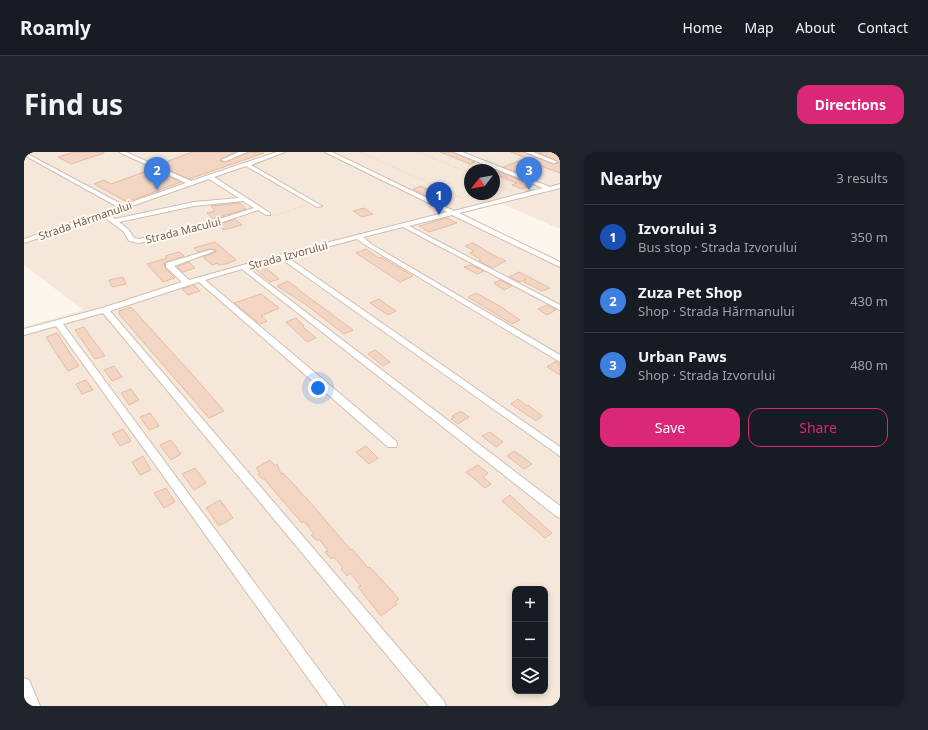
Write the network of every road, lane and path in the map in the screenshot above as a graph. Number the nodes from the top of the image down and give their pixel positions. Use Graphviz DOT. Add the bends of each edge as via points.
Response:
graph roads {
  1 [pos="122,152"];
  2 [pos="244,152"];
  3 [pos="265,152"];
  4 [pos="282,152"];
  5 [pos="328,152"];
  6 [pos="360,152"];
  7 [pos="418,152"];
  8 [pos="457,152"];
  9 [pos="528,152"];
  10 [pos="24,153"];
  11 [pos="273,155"];
  12 [pos="224,160"];
  13 [pos="556,162"];
  14 [pos="246,164"];
  15 [pos="464,171"];
  16 [pos="210,177"];
  17 [pos="190,183"];
  18 [pos="500,186"];
  19 [pos="556,188"];
  20 [pos="523,195"];
  21 [pos="245,199"];
  22 [pos="317,204"];
  23 [pos="480,206"];
  24 [pos="123,207"];
  25 [pos="258,208"];
  26 [pos="104,213"];
  27 [pos="454,213"];
  28 [pos="268,214"];
  29 [pos="114,221"];
  30 [pos="405,226"];
  31 [pos="24,233"];
  32 [pos="359,237"];
  33 [pos="32,238"];
  34 [pos="24,241"];
  35 [pos="212,251"];
  36 [pos="282,256"];
  37 [pos="560,265"];
  38 [pos="243,267"];
  39 [pos="200,279"];
  40 [pos="187,283"];
  41 [pos="560,308"];
  42 [pos="105,310"];
  43 [pos="58,322"];
  44 [pos="24,332"];
  45 [pos="560,359"];
  46 [pos="392,444"];
  47 [pos="560,452"];
  48 [pos="560,513"];
  49 [pos="24,685"];
  50 [pos="33,706"];
  51 [pos="337,706"];
  52 [pos="439,706"];
  1 -- 17 [label="street"];
  2 -- 12 [label="street"];
  3 -- 11 [label="street"];
  4 -- 11 [label="street, Strada Hărmanului"];
  5 -- 27 [label="street"];
  6 -- 23 [label="path"];
  7 -- 15 [label="path"];
  8 -- 19 [label="street"];
  9 -- 13 [label="street"];
  10 -- 24 [label="street"];
  11 -- 14 [label="street, Strada Hărmanului"];
  14 -- 16 [label="street, Strada Hărmanului"];
  14 -- 22 [label="street"];
  16 -- 17 [label="street, Strada Hărmanului"];
  16 -- 21 [label="street"];
  17 -- 24 [label="street, Strada Hărmanului"];
  18 -- 20 [label="path"];
  19 -- 20 [label="street, Strada Izvorului"];
  20 -- 23 [label="street, Strada Izvorului"];
  21 -- 25 [label="street"];
  21 -- 29 [label="street, Strada Macului" via="186,205"];
  22 -- 28 [label="path" via="276,216"];
  23 -- 27 [label="street, Strada Izvorului"];
  24 -- 26 [label="street, Strada Hărmanului"];
  25 -- 28 [label="street"];
  25 -- 29 [label="street, Strada Macului" via="200,228 139,241 132,240 127,231"];
  26 -- 29 [label="street, Strada Macului"];
  26 -- 33 [label="street, Strada Hărmanului"];
  27 -- 30 [label="street, Strada Izvorului"];
  27 -- 37 [label="street"];
  30 -- 32 [label="street, Strada Izvorului"];
  30 -- 41 [label="street"];
  31 -- 33 [label="street"];
  32 -- 36 [label="street, Strada Izvorului"];
  32 -- 45 [label="street" via="368,245"];
  33 -- 34 [label="street, Strada Hărmanului"];
  35 -- 40 [label="street" via="169,265"];
  36 -- 38 [label="street, Strada Izvorului"];
  36 -- 47 [label="street"];
  38 -- 39 [label="street, Strada Izvorului"];
  38 -- 48 [label="street"];
  39 -- 40 [label="street, Strada Izvorului"];
  39 -- 46 [label="street"];
  40 -- 42 [label="street, Strada Izvorului"];
  42 -- 43 [label="street, Strada Izvorului"];
  42 -- 52 [label="street"];
  43 -- 44 [label="street, Strada Izvorului"];
  43 -- 51 [label="street"];
  49 -- 50 [label="street"];
}
